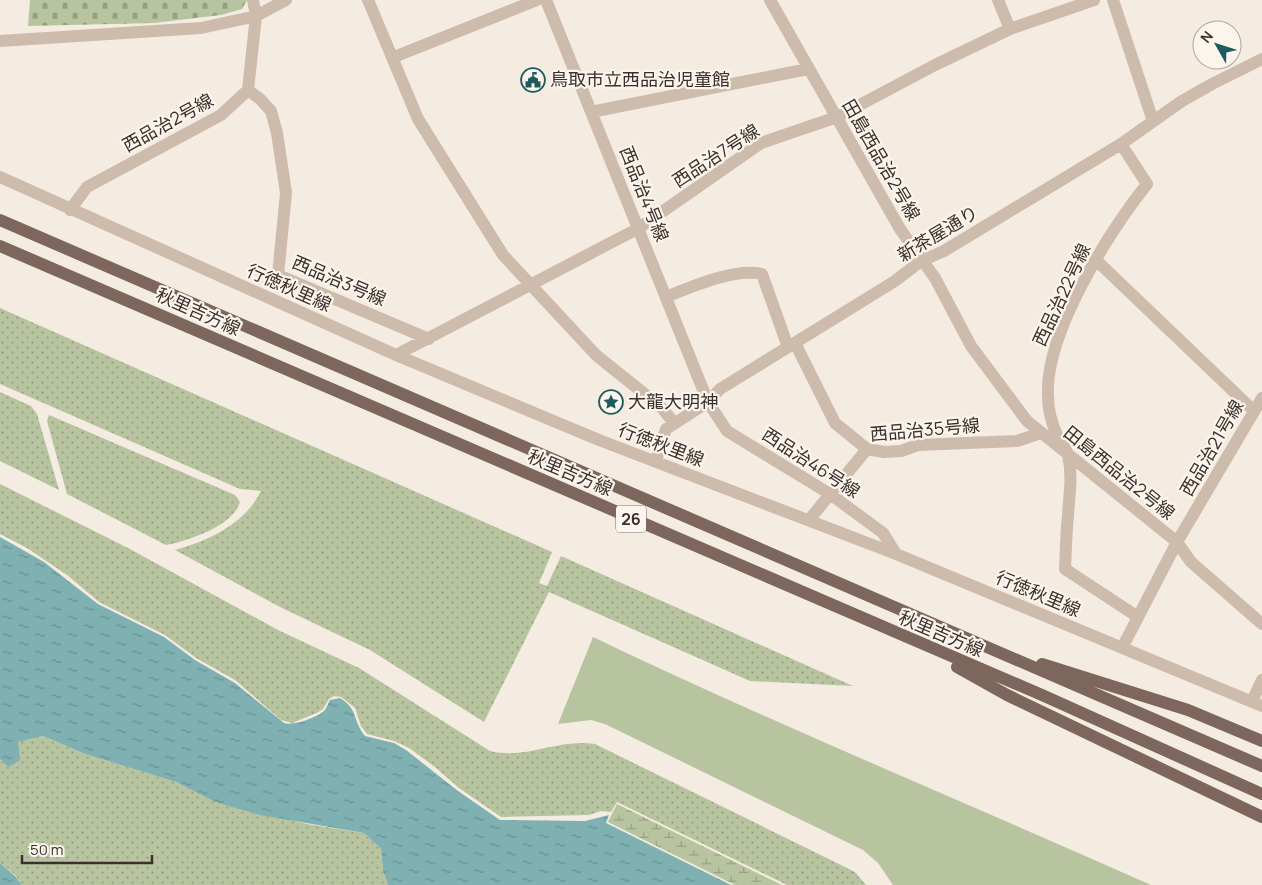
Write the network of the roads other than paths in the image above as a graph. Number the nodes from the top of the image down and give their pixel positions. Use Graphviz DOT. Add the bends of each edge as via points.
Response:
graph roads {
  1 [pos="253,0"];
  2 [pos="286,0"];
  3 [pos="368,0"];
  4 [pos="537,0"];
  5 [pos="546,0"];
  6 [pos="770,0"];
  7 [pos="998,0"];
  8 [pos="1094,0"];
  9 [pos="1114,0"];
  10 [pos="256,16"];
  11 [pos="1010,29"];
  12 [pos="0,41"];
  13 [pos="394,57"];
  14 [pos="1262,60"];
  15 [pos="808,69"];
  16 [pos="248,90"];
  17 [pos="591,112"];
  18 [pos="837,118"];
  19 [pos="1153,121"];
  20 [pos="1121,144"];
  21 [pos="0,176"];
  22 [pos="70,210"];
  23 [pos="0,220"];
  24 [pos="639,228"];
  25 [pos="0,246"];
  26 [pos="1096,260"];
  27 [pos="921,261"];
  28 [pos="530,286"];
  29 [pos="666,297"];
  30 [pos="429,338"];
  31 [pos="792,345"];
  32 [pos="396,355"];
  33 [pos="1262,398"];
  34 [pos="708,402"];
  35 [pos="1254,412"];
  36 [pos="674,423"];
  37 [pos="1041,432"];
  38 [pos="867,449"];
  39 [pos="1068,454"];
  40 [pos="656,461"];
  41 [pos="830,494"];
  42 [pos="809,520"];
  43 [pos="1177,542"];
  44 [pos="896,554"];
  45 [pos="1138,617"];
  46 [pos="1262,624"];
  47 [pos="901,636"];
  48 [pos="978,643"];
  49 [pos="1122,648"];
  50 [pos="1262,680"];
  51 [pos="1257,703"];
  52 [pos="1262,741"];
  53 [pos="1262,766"];
  54 [pos="1262,794"];
  55 [pos="1262,817"];
  1 -- 10 [label="street"];
  2 -- 10 [label="street"];
  3 -- 13 [label="street"];
  4 -- 13 [label="street"];
  5 -- 17 [label="street, 西品治4号線"];
  6 -- 15 [label="street, 田島西品治2号線"];
  7 -- 11 [label="street"];
  8 -- 11 [label="street, 西品治7号線"];
  9 -- 19 [label="street"];
  10 -- 12 [label="street" via="201,28"];
  10 -- 16 [label="street"];
  11 -- 18 [label="street, 西品治7号線"];
  13 -- 28 [label="street" via="418,118 503,255"];
  14 -- 19 [label="street, 新茶屋通り" via="1212,84"];
  15 -- 17 [label="street"];
  15 -- 18 [label="street, 田島西品治2号線"];
  16 -- 22 [label="street, 西品治2号線" via="221,114 87,188"];
  16 -- 30 [label="street, 西品治3号線" via="271,111 277,133 286,193 278,275"];
  17 -- 24 [label="street, 西品治4号線"];
  18 -- 24 [label="street, 西品治7号線" via="762,143"];
  18 -- 27 [label="street, 田島西品治2号線"];
  19 -- 20 [label="street, 新茶屋通り"];
  20 -- 26 [label="street, 西品治22号線" via="1147,184"];
  20 -- 27 [label="street, 新茶屋通り" via="944,251"];
  21 -- 22 [label="street, 行徳秋里線"];
  22 -- 32 [label="street, 行徳秋里線"];
  23 -- 48 [label="main road, 秋里吉方線 / 26"];
  24 -- 28 [label="street, 西品治7号線"];
  24 -- 29 [label="street, 西品治4号線"];
  25 -- 47 [label="main road, 秋里吉方線 / 26"];
  26 -- 35 [label="street"];
  26 -- 39 [label="street, 西品治22号線" via="1051,357 1048,378 1050,417"];
  27 -- 31 [label="street, 新茶屋通り" via="895,281"];
  27 -- 37 [label="street, 田島西品治2号線" via="935,278 971,346 1027,421"];
  28 -- 30 [label="street, 西品治7号線"];
  28 -- 36 [label="street" via="596,355 662,408"];
  29 -- 31 [label="street" via="715,280 751,272 762,274"];
  29 -- 34 [label="street, 西品治4号線"];
  30 -- 32 [label="street, 西品治7号線"];
  31 -- 34 [label="street, 新茶屋通り" via="720,389"];
  31 -- 38 [label="street" via="836,423"];
  32 -- 40 [label="street, 行徳秋里線"];
  33 -- 35 [label="street, 西品治21号線"];
  34 -- 36 [label="street, 新茶屋通り"];
  34 -- 41 [label="street, 西品治46号線" via="727,431"];
  35 -- 43 [label="street, 西品治21号線"];
  36 -- 40 [label="street, 新茶屋通り" via="666,429"];
  37 -- 38 [label="street, 西品治35号線" via="1017,441 918,445 884,452"];
  37 -- 39 [label="street, 田島西品治2号線"];
  38 -- 41 [label="street, 西品治35号線"];
  39 -- 43 [label="street, 田島西品治2号線"];
  39 -- 45 [label="street, 西品治22号線" via="1072,483 1065,569"];
  40 -- 42 [label="street, 行徳秋里線"];
  41 -- 42 [label="street, 西品治35号線"];
  41 -- 44 [label="street, 西品治46号線" via="883,533"];
  42 -- 44 [label="street, 行徳秋里線"];
  43 -- 45 [label="street, 西品治21号線"];
  43 -- 46 [label="street, 田島西品治2号線" via="1191,562"];
  44 -- 49 [label="street, 行徳秋里線"];
  45 -- 49 [label="street, 西品治21号線"];
  47 -- 54 [label="main road, 秋里吉方線 / 26"];
  47 -- 55 [label="main road" via="1007,694"];
  48 -- 52 [label="main road" via="1188,710"];
  48 -- 53 [label="main road, 秋里吉方線 / 26"];
  49 -- 51 [label="street, 行徳秋里線"];
  50 -- 51 [label="street"];
}
